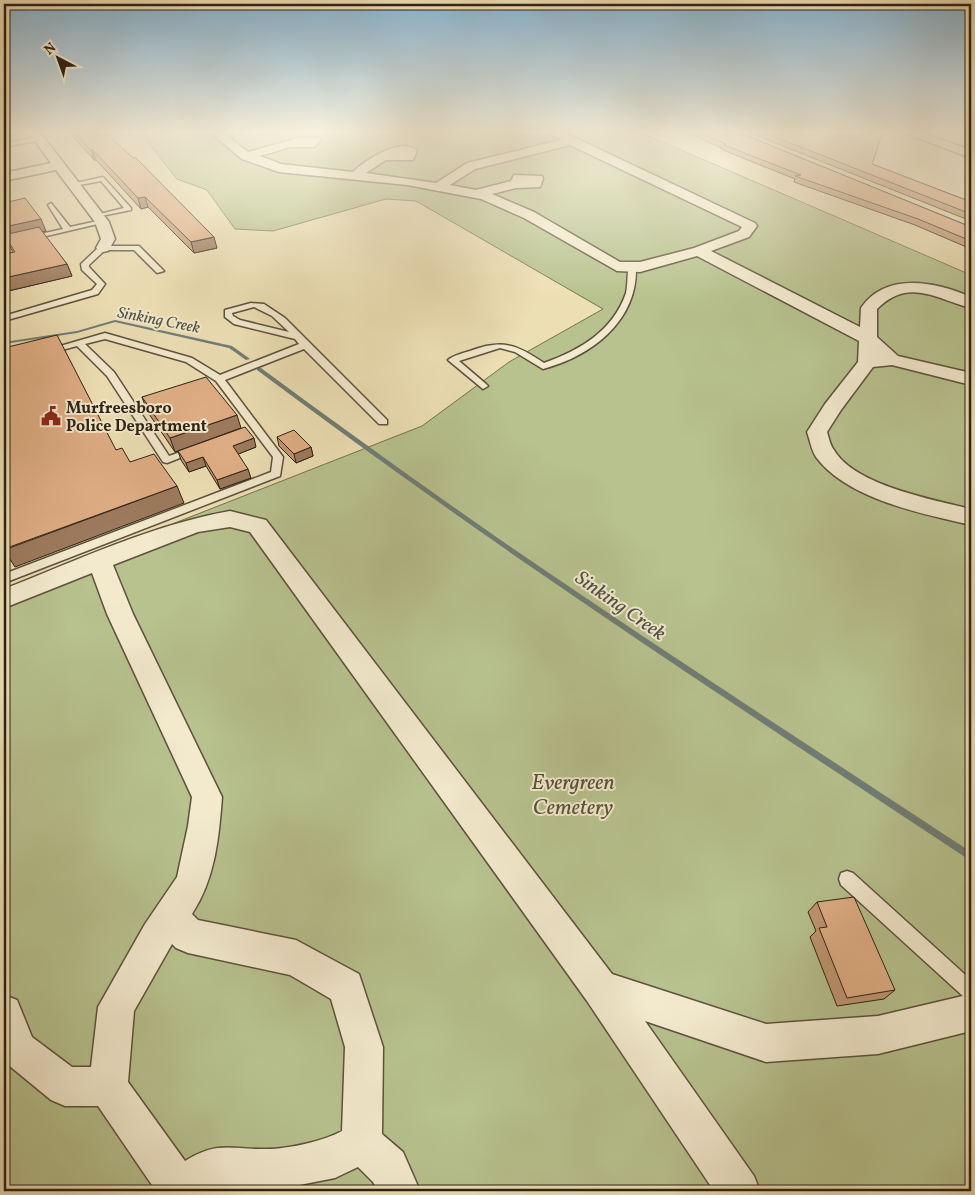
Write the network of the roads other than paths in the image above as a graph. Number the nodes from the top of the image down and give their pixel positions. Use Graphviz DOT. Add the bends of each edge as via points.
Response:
graph roads {
  1 [pos="76,187"];
  2 [pos="110,187"];
  3 [pos="444,187"];
  4 [pos="505,187"];
  5 [pos="667,187"];
  6 [pos="477,194"];
  7 [pos="51,205"];
  8 [pos="100,219"];
  9 [pos="68,230"];
  10 [pos="4,244"];
  11 [pos="103,248"];
  12 [pos="699,251"];
  13 [pos="632,268"];
  14 [pos="160,271"];
  15 [pos="971,303"];
  16 [pos="4,319"];
  17 [pos="298,337"];
  18 [pos="869,339"];
  19 [pos="79,342"];
  20 [pos="305,345"];
  21 [pos="32,354"];
  22 [pos="892,360"];
  23 [pos="867,363"];
  24 [pos="219,379"];
  25 [pos="971,379"];
  26 [pos="483,386"];
  27 [pos="383,422"];
  28 [pos="203,448"];
  29 [pos="971,517"];
  30 [pos="99,561"];
  31 [pos="4,579"];
  32 [pos="4,599"];
  33 [pos="847,879"];
  34 [pos="171,916"];
  35 [pos="600,988"];
  36 [pos="971,992"];
  37 [pos="4,1013"];
  38 [pos="971,1013"];
  39 [pos="108,1087"];
  40 [pos="362,1143"];
  41 [pos="181,1190"];
  42 [pos="399,1191"];
  43 [pos="739,1191"];
  1 -- 8 [label="street"];
  2 -- 8 [label="lane" via="129,209"];
  3 -- 6 [label="street"];
  4 -- 6 [label="street"];
  5 -- 12 [label="street" via="750,226 744,234"];
  6 -- 13 [label="street" via="509,205 617,266"];
  7 -- 9 [label="lane"];
  8 -- 9 [label="lane"];
  8 -- 11 [label="street" via="108,238"];
  9 -- 10 [label="lane"];
  11 -- 14 [label="lane" via="136,248"];
  11 -- 16 [label="lane" via="85,264 102,284 95,292"];
  12 -- 13 [label="street"];
  12 -- 18 [label="street"];
  13 -- 26 [label="lane" via="634,279 626,304 607,330 588,347 543,366 520,350 500,344 453,360"];
  15 -- 18 [label="street" via="931,288 904,286 873,302 869,308"];
  17 -- 17 [label="lane" via="261,305 228,312 228,317 237,322"];
  17 -- 20 [label="lane"];
  18 -- 22 [label="street"];
  18 -- 23 [label="street"];
  19 -- 21 [label="lane"];
  19 -- 24 [label="lane" via="105,336 189,360"];
  19 -- 28 [label="lane" via="110,374 167,460"];
  20 -- 24 [label="lane"];
  20 -- 27 [label="lane"];
  22 -- 23 [label="street"];
  22 -- 25 [label="street"];
  23 -- 29 [label="street" via="817,432 824,453 849,476 864,483 895,496"];
  24 -- 31 [label="lane" via="252,430 278,457 276,474"];
  30 -- 32 [label="street"];
  30 -- 34 [label="street" via="124,623 206,796 204,826 192,884"];
  30 -- 35 [label="street" via="195,526 230,519 258,526"];
  33 -- 36 [label="lane"];
  34 -- 39 [label="street" via="116,1007"];
  34 -- 40 [label="street" via="188,936 296,958 346,987 364,1047"];
  35 -- 38 [label="street" via="766,1043 878,1036"];
  35 -- 43 [label="street"];
  37 -- 39 [label="street" via="19,1050 65,1086"];
  39 -- 41 [label="street"];
  40 -- 41 [label="street" via="335,1156 269,1170 212,1168"];
  40 -- 42 [label="street" via="388,1167"];
}
